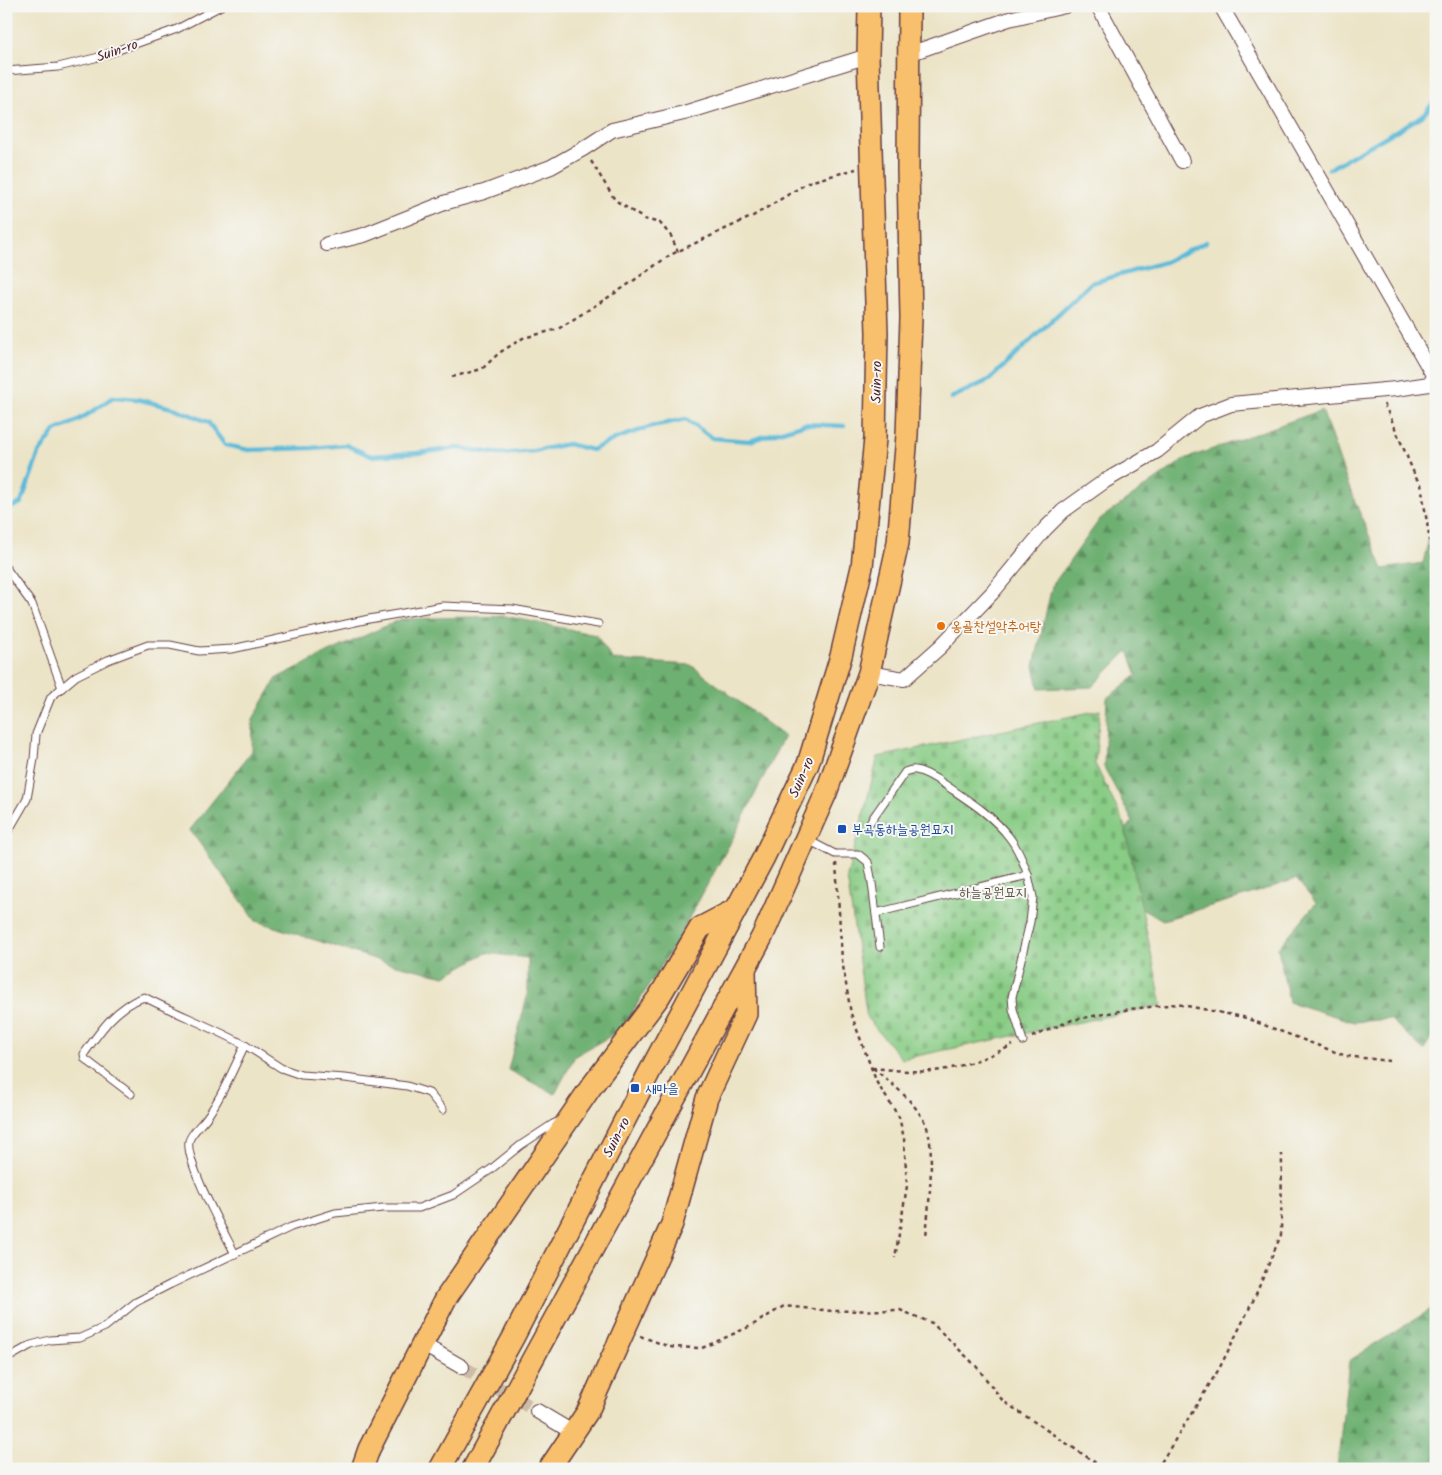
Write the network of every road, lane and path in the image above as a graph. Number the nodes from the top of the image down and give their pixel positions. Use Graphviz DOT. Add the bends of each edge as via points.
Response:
graph roads {
  1 [pos="221,6"];
  2 [pos="854,6"];
  3 [pos="869,6"];
  4 [pos="909,6"];
  5 [pos="1065,6"];
  6 [pos="1098,6"];
  7 [pos="1221,6"];
  8 [pos="908,54"];
  9 [pos="868,56"];
  10 [pos="6,71"];
  11 [pos="583,149"];
  12 [pos="1182,162"];
  13 [pos="872,165"];
  14 [pos="327,244"];
  15 [pos="678,252"];
  16 [pos="452,377"];
  17 [pos="1436,381"];
  18 [pos="1376,390"];
  19 [pos="6,568"];
  20 [pos="1436,581"];
  21 [pos="598,624"];
  22 [pos="869,673"];
  23 [pos="62,688"];
  24 [pos="870,822"];
  25 [pos="6,835"];
  26 [pos="806,839"];
  27 [pos="834,854"];
  28 [pos="1028,875"];
  29 [pos="736,909"];
  30 [pos="876,913"];
  31 [pos="880,947"];
  32 [pos="745,968"];
  33 [pos="1023,1041"];
  34 [pos="245,1045"];
  35 [pos="1390,1061"];
  36 [pos="872,1068"];
  37 [pos="131,1094"];
  38 [pos="442,1110"];
  39 [pos="570,1117"];
  40 [pos="1282,1154"];
  41 [pos="926,1237"];
  42 [pos="235,1254"];
  43 [pos="895,1258"];
  44 [pos="624,1331"];
  45 [pos="422,1344"];
  46 [pos="6,1359"];
  47 [pos="462,1367"];
  48 [pos="537,1411"];
  49 [pos="574,1432"];
  50 [pos="362,1469"];
  51 [pos="440,1469"];
  52 [pos="473,1469"];
  53 [pos="549,1469"];
  54 [pos="1105,1469"];
  55 [pos="1157,1469"];
  1 -- 10 [label="lane, Suin-ro" via="177,30 99,57 58,67"];
  2 -- 9 [label="main road"];
  3 -- 9 [label="main road, Suin-ro"];
  4 -- 8 [label="main road, Suin-ro"];
  5 -- 8 [label="street" via="1009,19"];
  6 -- 12 [label="street"];
  7 -- 17 [label="street"];
  8 -- 22 [label="main road, Suin-ro" via="911,318 907,435 898,543"];
  9 -- 11 [label="street" via="684,113 612,130"];
  9 -- 13 [label="main road, Suin-ro"];
  11 -- 14 [label="street" via="551,167 484,192 447,202 364,235"];
  11 -- 15 [label="path" via="615,200 644,219 660,223"];
  13 -- 15 [label="path" via="808,182 753,216"];
  13 -- 29 [label="main road, Suin-ro" via="877,333 875,438 862,567 842,656 808,764"];
  15 -- 16 [label="path" via="558,329 523,338 499,353 482,369"];
  17 -- 18 [label="street"];
  18 -- 20 [label="path" via="1420,484"];
  18 -- 22 [label="street" via="1231,404 1200,416 1157,451 1105,481 1063,512 992,594 904,679"];
  19 -- 23 [label="lane" via="32,604"];
  21 -- 23 [label="lane" via="512,609 443,606 232,649 199,651 170,645 148,645 76,676"];
  22 -- 26 [label="main road, Suin-ro"];
  23 -- 25 [label="lane" via="51,697 36,734 27,799"];
  24 -- 28 [label="lane" via="905,772 917,770 997,822 1020,854"];
  26 -- 27 [label="lane"];
  26 -- 32 [label="main road, Suin-ro"];
  27 -- 30 [label="lane" via="858,854 868,862"];
  27 -- 36 [label="path" via="842,960 851,1014"];
  28 -- 30 [label="lane"];
  28 -- 33 [label="lane" via="1033,898 1030,922 1012,997"];
  29 -- 39 [label="main road" via="700,928 659,997"];
  29 -- 51 [label="main road, Suin-ro" via="513,1338"];
  30 -- 31 [label="lane"];
  32 -- 44 [label="main road" via="746,1014 707,1098 672,1224"];
  32 -- 52 [label="main road, Suin-ro"];
  33 -- 35 [label="path" via="1072,1020 1176,1004 1243,1017 1346,1056"];
  33 -- 36 [label="path" via="987,1057 946,1069"];
  34 -- 37 [label="lane" via="144,997 130,1002 104,1026 84,1054 85,1059"];
  34 -- 38 [label="lane" via="282,1068 301,1075 422,1090 429,1093"];
  34 -- 42 [label="lane" via="208,1116 189,1139 189,1152 197,1174"];
  36 -- 41 [label="path" via="897,1088 927,1126 931,1150"];
  36 -- 43 [label="path" via="877,1083 899,1117 904,1138 908,1186"];
  39 -- 42 [label="lane" via="553,1124 453,1195 420,1208 383,1208 335,1214 291,1227"];
  39 -- 45 [label="main road" via="446,1298"];
  40 -- 55 [label="path" via="1281,1235 1219,1369"];
  42 -- 46 [label="lane" via="136,1302 105,1327 80,1338 31,1345"];
  44 -- 49 [label="main road" via="588,1411"];
  44 -- 54 [label="path" via="670,1347 702,1348 751,1326 784,1306 832,1311 900,1310 932,1323 976,1366 1003,1401"];
  45 -- 47 [label="street"];
  45 -- 50 [label="main road"];
  48 -- 49 [label="street"];
  49 -- 53 [label="main road"];
}
